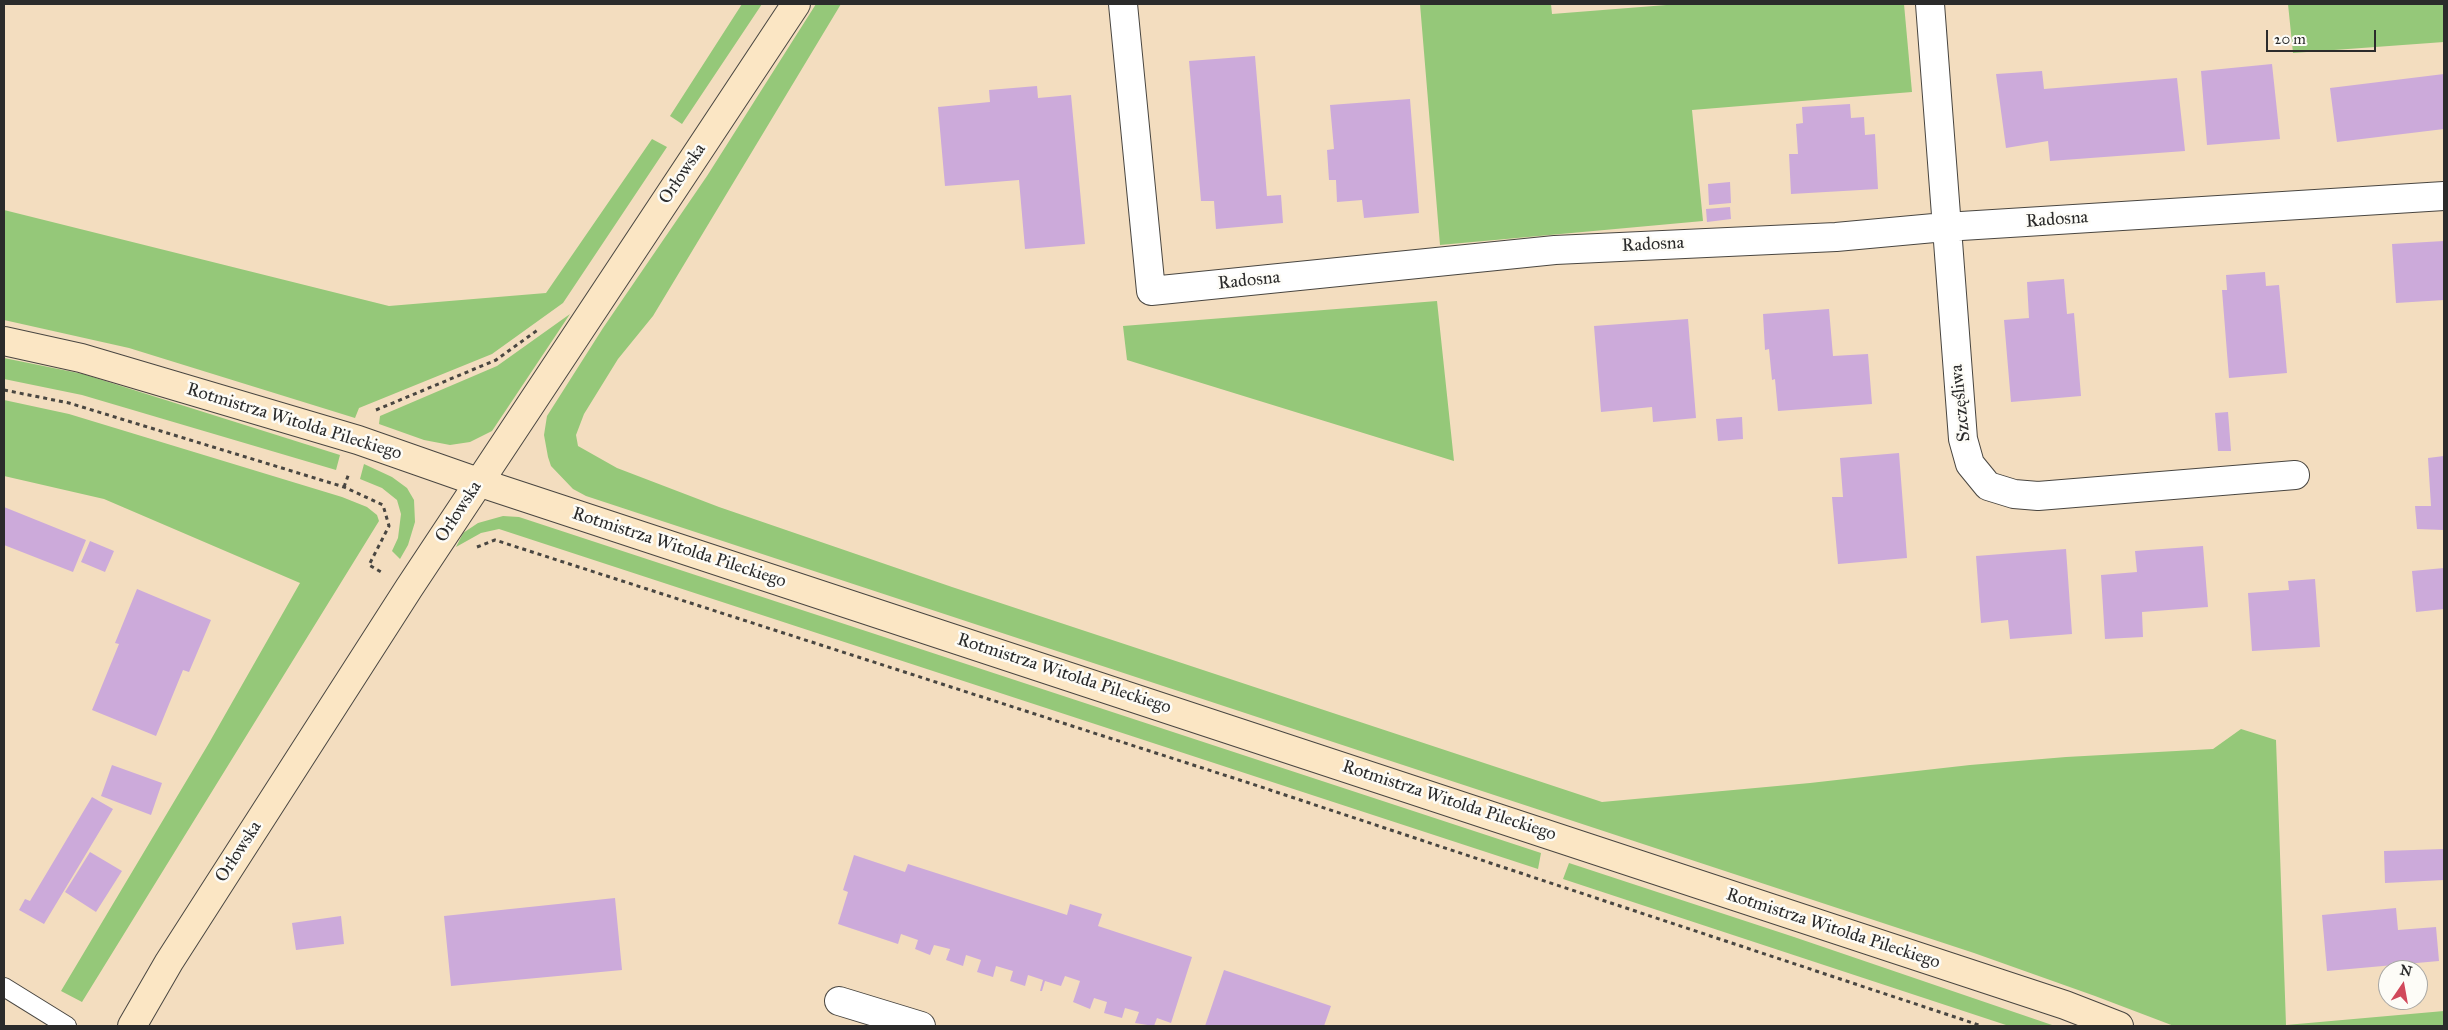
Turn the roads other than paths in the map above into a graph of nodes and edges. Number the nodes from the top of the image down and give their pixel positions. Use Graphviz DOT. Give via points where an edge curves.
graph roads {
  1 [pos="796,4"];
  2 [pos="1122,4"];
  3 [pos="1930,4"];
  4 [pos="2444,196"];
  5 [pos="1945,227"];
  6 [pos="4,341"];
  7 [pos="2295,475"];
  8 [pos="478,482"];
  9 [pos="4,988"];
  10 [pos="839,1002"];
  11 [pos="67,1026"];
  12 [pos="132,1026"];
  13 [pos="921,1026"];
  14 [pos="2119,1026"];
  1 -- 8 [label="street, Orłowska"];
  2 -- 5 [label="street, Radosna" via="1151,291 1555,250 1836,237"];
  3 -- 5 [label="street, Szczęśliwa"];
  4 -- 5 [label="street, Radosna"];
  5 -- 7 [label="street, Szczęśliwa" via="1963,438 1970,464 1988,486 2014,494 2038,496"];
  6 -- 8 [label="street, Rotmistrza Witolda Pileckiego" via="81,358 358,440"];
  8 -- 12 [label="street, Orłowska" via="169,962"];
  8 -- 14 [label="street, Rotmistrza Witolda Pileckiego" via="2065,1005"];
  9 -- 11 [label="lane"];
  10 -- 13 [label="street"];
}
